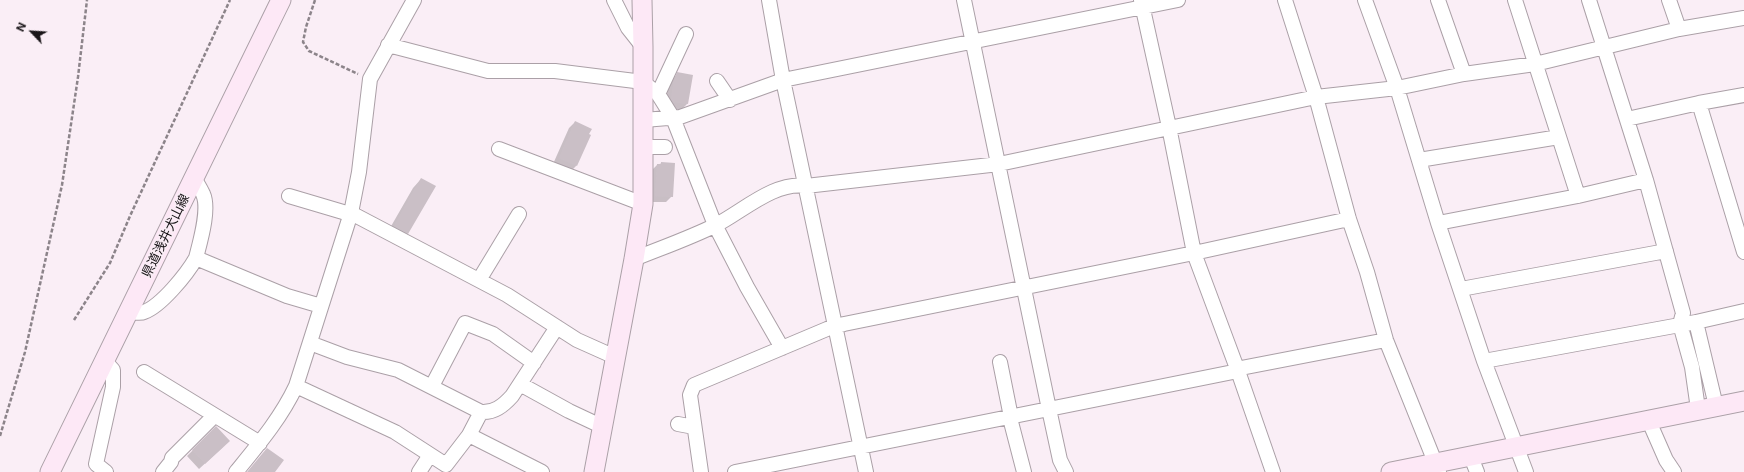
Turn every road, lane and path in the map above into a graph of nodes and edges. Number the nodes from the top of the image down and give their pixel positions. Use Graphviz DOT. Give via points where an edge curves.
graph roads {
  1 [pos="87,0"];
  2 [pos="230,0"];
  3 [pos="281,0"];
  4 [pos="315,0"];
  5 [pos="414,0"];
  6 [pos="614,0"];
  7 [pos="642,0"];
  8 [pos="769,0"];
  9 [pos="964,0"];
  10 [pos="1178,0"];
  11 [pos="1285,0"];
  12 [pos="1365,0"];
  13 [pos="1438,0"];
  14 [pos="1514,0"];
  15 [pos="1589,0"];
  16 [pos="1669,0"];
  17 [pos="1142,3"];
  18 [pos="1744,18"];
  19 [pos="1679,29"];
  20 [pos="686,34"];
  21 [pos="972,43"];
  22 [pos="388,45"];
  23 [pos="644,46"];
  24 [pos="1604,48"];
  25 [pos="1535,64"];
  26 [pos="1464,74"];
  27 [pos="370,79"];
  28 [pos="783,80"];
  29 [pos="717,81"];
  30 [pos="643,82"];
  31 [pos="1397,88"];
  32 [pos="658,94"];
  33 [pos="1744,95"];
  34 [pos="1316,97"];
  35 [pos="730,100"];
  36 [pos="1699,103"];
  37 [pos="673,118"];
  38 [pos="1627,119"];
  39 [pos="644,120"];
  40 [pos="1169,127"];
  41 [pos="1559,137"];
  42 [pos="643,147"];
  43 [pos="664,148"];
  44 [pos="499,149"];
  45 [pos="1420,160"];
  46 [pos="999,164"];
  47 [pos="194,178"];
  48 [pos="1646,180"];
  49 [pos="806,186"];
  50 [pos="289,196"];
  51 [pos="1578,196"];
  52 [pos="643,204"];
  53 [pos="351,213"];
  54 [pos="519,214"];
  55 [pos="1349,219"];
  56 [pos="1438,223"];
  57 [pos="715,225"];
  58 [pos="1666,251"];
  59 [pos="1744,252"];
  60 [pos="1194,253"];
  61 [pos="196,258"];
  62 [pos="634,259"];
  63 [pos="479,280"];
  64 [pos="1024,288"];
  65 [pos="1461,289"];
  66 [pos="321,306"];
  67 [pos="1744,311"];
  68 [pos="129,312"];
  69 [pos="74,320"];
  70 [pos="1696,322"];
  71 [pos="1680,324"];
  72 [pos="557,327"];
  73 [pos="836,327"];
  74 [pos="1386,340"];
  75 [pos="310,343"];
  76 [pos="782,348"];
  77 [pos="615,357"];
  78 [pos="105,361"];
  79 [pos="1484,361"];
  80 [pos="1000,362"];
  81 [pos="534,364"];
  82 [pos="1238,371"];
  83 [pos="144,372"];
  84 [pos="520,384"];
  85 [pos="296,386"];
  86 [pos="432,386"];
  87 [pos="1744,400"];
  88 [pos="1716,406"];
  89 [pos="1049,409"];
  90 [pos="1698,409"];
  91 [pos="481,412"];
  92 [pos="214,416"];
  93 [pos="1011,417"];
  94 [pos="1648,419"];
  95 [pos="678,424"];
  96 [pos="601,426"];
  97 [pos="694,426"];
  98 [pos="469,435"];
  99 [pos="0,436"];
  100 [pos="260,443"];
  101 [pos="1516,446"];
  102 [pos="860,447"];
  103 [pos="430,455"];
  104 [pos="1474,464"];
  105 [pos="1437,467"];
  106 [pos="97,469"];
  107 [pos="50,472"];
  108 [pos="163,472"];
  109 [pos="236,472"];
  110 [pos="419,472"];
  111 [pos="541,472"];
  112 [pos="594,472"];
  113 [pos="701,472"];
  114 [pos="735,472"];
  115 [pos="866,472"];
  116 [pos="1024,472"];
  117 [pos="1066,472"];
  118 [pos="1273,472"];
  119 [pos="1391,472"];
  120 [pos="1526,472"];
  121 [pos="1674,472"];
  1 -- 99 [label="path" via="62,185 25,352"];
  2 -- 69 [label="path" via="110,264"];
  3 -- 47 [label="street, 県道浅井犬山線"];
  4 -- 27 [label="path" via="303,42 309,51"];
  5 -- 22 [label="street"];
  6 -- 23 [label="street" via="628,28"];
  7 -- 23 [label="street"];
  8 -- 28 [label="street"];
  9 -- 21 [label="street"];
  10 -- 17 [label="street"];
  11 -- 34 [label="street"];
  12 -- 31 [label="street"];
  13 -- 26 [label="street"];
  14 -- 25 [label="street"];
  15 -- 24 [label="street"];
  16 -- 19 [label="street"];
  17 -- 21 [label="street"];
  17 -- 40 [label="street"];
  18 -- 19 [label="street"];
  19 -- 24 [label="street"];
  20 -- 32 [label="street"];
  21 -- 28 [label="street"];
  21 -- 46 [label="street"];
  22 -- 27 [label="street"];
  22 -- 30 [label="street" via="488,71 555,71"];
  23 -- 30 [label="street"];
  24 -- 25 [label="street"];
  24 -- 38 [label="street"];
  25 -- 26 [label="street"];
  25 -- 41 [label="street"];
  26 -- 31 [label="street"];
  27 -- 53 [label="street" via="359,172"];
  28 -- 35 [label="street"];
  28 -- 49 [label="street"];
  29 -- 35 [label="street"];
  30 -- 32 [label="street"];
  30 -- 39 [label="street"];
  31 -- 34 [label="street"];
  31 -- 45 [label="street"];
  32 -- 37 [label="street"];
  33 -- 36 [label="street"];
  34 -- 40 [label="street"];
  34 -- 55 [label="street"];
  35 -- 37 [label="street"];
  36 -- 38 [label="street"];
  36 -- 59 [label="street"];
  37 -- 39 [label="street"];
  37 -- 57 [label="street"];
  38 -- 48 [label="street"];
  39 -- 42 [label="street"];
  40 -- 46 [label="street"];
  40 -- 60 [label="street"];
  41 -- 45 [label="street"];
  41 -- 51 [label="street"];
  42 -- 43 [label="street"];
  42 -- 52 [label="street"];
  44 -- 52 [label="street"];
  45 -- 56 [label="street"];
  46 -- 49 [label="street"];
  46 -- 64 [label="street"];
  47 -- 61 [label="street" via="204,195 205,203"];
  47 -- 68 [label="street, 県道浅井犬山線"];
  48 -- 51 [label="street"];
  48 -- 58 [label="street"];
  49 -- 57 [label="street" via="796,184 781,187"];
  49 -- 73 [label="street"];
  50 -- 53 [label="street"];
  51 -- 56 [label="street"];
  52 -- 62 [label="street"];
  53 -- 63 [label="street"];
  53 -- 66 [label="street"];
  54 -- 63 [label="street"];
  55 -- 60 [label="street"];
  55 -- 74 [label="street"];
  56 -- 65 [label="street"];
  57 -- 62 [label="street"];
  57 -- 76 [label="street"];
  58 -- 65 [label="street"];
  58 -- 71 [label="street" via="1683,313"];
  60 -- 64 [label="street"];
  60 -- 82 [label="street"];
  61 -- 66 [label="street" via="287,296"];
  61 -- 68 [label="street" via="180,281 150,308 141,313"];
  62 -- 77 [label="street"];
  63 -- 72 [label="street"];
  64 -- 73 [label="street"];
  64 -- 89 [label="street"];
  65 -- 79 [label="street"];
  66 -- 75 [label="street"];
  67 -- 70 [label="street"];
  68 -- 78 [label="street, 県道浅井犬山線"];
  70 -- 71 [label="street"];
  70 -- 88 [label="street"];
  71 -- 79 [label="street"];
  71 -- 90 [label="street" via="1692,367"];
  72 -- 77 [label="street" via="577,340"];
  72 -- 81 [label="street"];
  73 -- 76 [label="street"];
  73 -- 102 [label="street"];
  74 -- 82 [label="street" via="1241,368"];
  74 -- 105 [label="street"];
  75 -- 85 [label="street"];
  75 -- 86 [label="street" via="347,357 398,370"];
  76 -- 97 [label="street" via="694,385 690,395"];
  77 -- 96 [label="street"];
  78 -- 106 [label="street" via="113,370 114,387"];
  78 -- 107 [label="street, 県道浅井犬山線"];
  79 -- 101 [label="street"];
  80 -- 93 [label="street"];
  81 -- 84 [label="street"];
  81 -- 86 [label="street" via="493,334 465,323"];
  82 -- 89 [label="street"];
  82 -- 118 [label="street"];
  83 -- 92 [label="street"];
  84 -- 91 [label="street" via="503,405"];
  84 -- 96 [label="street"];
  85 -- 100 [label="street" via="287,406"];
  85 -- 103 [label="street" via="396,432"];
  86 -- 91 [label="street"];
  87 -- 88 [label="street"];
  88 -- 90 [label="street"];
  89 -- 93 [label="street"];
  89 -- 117 [label="street" via="1060,460"];
  90 -- 94 [label="street"];
  91 -- 98 [label="street"];
  92 -- 100 [label="street"];
  92 -- 108 [label="street" via="172,458"];
  93 -- 102 [label="street"];
  93 -- 116 [label="street"];
  94 -- 101 [label="street"];
  94 -- 121 [label="street"];
  95 -- 97 [label="street"];
  96 -- 112 [label="street"];
  97 -- 113 [label="street"];
  98 -- 103 [label="street" via="446,465"];
  98 -- 111 [label="street"];
  100 -- 109 [label="street"];
  101 -- 104 [label="street"];
  101 -- 120 [label="street"];
  102 -- 114 [label="street"];
  102 -- 115 [label="street"];
  103 -- 110 [label="street"];
  104 -- 105 [label="street"];
  105 -- 119 [label="street"];
}
